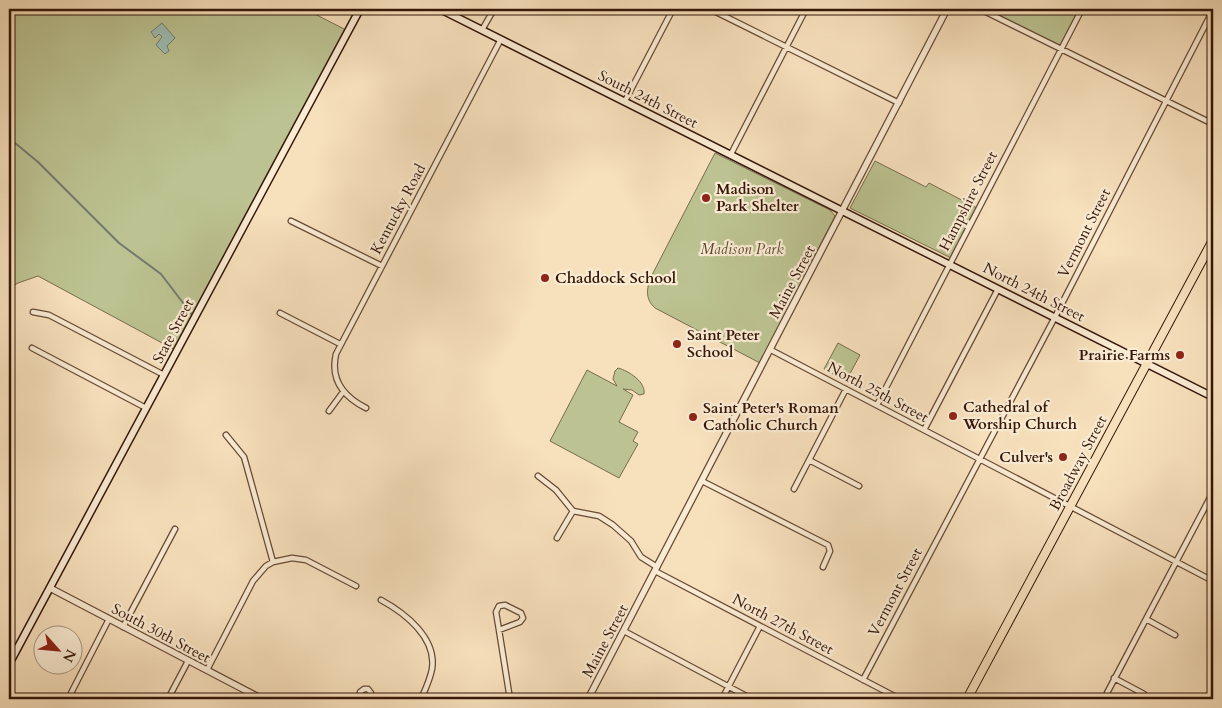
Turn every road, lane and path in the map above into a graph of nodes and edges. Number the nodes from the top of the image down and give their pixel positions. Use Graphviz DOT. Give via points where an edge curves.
graph roads {
  1 [pos="360,9"];
  2 [pos="440,9"];
  3 [pos="494,9"];
  4 [pos="673,9"];
  5 [pos="710,9"];
  6 [pos="806,9"];
  7 [pos="948,9"];
  8 [pos="980,9"];
  9 [pos="1082,9"];
  10 [pos="1213,10"];
  11 [pos="482,30"];
  12 [pos="501,40"];
  13 [pos="787,47"];
  14 [pos="1061,50"];
  15 [pos="625,101"];
  16 [pos="1166,102"];
  17 [pos="899,103"];
  18 [pos="1213,124"];
  19 [pos="731,154"];
  20 [pos="843,211"];
  21 [pos="292,220"];
  22 [pos="1213,240"];
  23 [pos="950,264"];
  24 [pos="382,266"];
  25 [pos="998,289"];
  26 [pos="33,312"];
  27 [pos="280,313"];
  28 [pos="1054,317"];
  29 [pos="340,344"];
  30 [pos="32,348"];
  31 [pos="771,350"];
  32 [pos="1147,363"];
  33 [pos="164,375"];
  34 [pos="846,388"];
  35 [pos="343,392"];
  36 [pos="1213,397"];
  37 [pos="877,405"];
  38 [pos="146,408"];
  39 [pos="366,408"];
  40 [pos="329,410"];
  41 [pos="924,430"];
  42 [pos="226,436"];
  43 [pos="979,458"];
  44 [pos="809,460"];
  45 [pos="538,476"];
  46 [pos="702,481"];
  47 [pos="858,486"];
  48 [pos="794,489"];
  49 [pos="1213,492"];
  50 [pos="1070,507"];
  51 [pos="573,511"];
  52 [pos="175,530"];
  53 [pos="557,538"];
  54 [pos="273,562"];
  55 [pos="1176,562"];
  56 [pos="823,567"];
  57 [pos="656,569"];
  58 [pos="1213,581"];
  59 [pos="356,586"];
  60 [pos="50,588"];
  61 [pos="381,600"];
  62 [pos="109,619"];
  63 [pos="1146,619"];
  64 [pos="760,626"];
  65 [pos="123,627"];
  66 [pos="499,630"];
  67 [pos="624,631"];
  68 [pos="1175,635"];
  69 [pos="9,644"];
  70 [pos="17,649"];
  71 [pos="188,661"];
  72 [pos="9,664"];
  73 [pos="206,670"];
  74 [pos="1114,678"];
  75 [pos="863,680"];
  76 [pos="729,687"];
  77 [pos="1107,692"];
  78 [pos="1144,694"];
  79 [pos="371,698"];
  80 [pos="68,699"];
  81 [pos="168,699"];
  82 [pos="260,699"];
  83 [pos="360,699"];
  84 [pos="381,699"];
  85 [pos="421,699"];
  86 [pos="510,699"];
  87 [pos="588,699"];
  88 [pos="722,699"];
  89 [pos="752,699"];
  90 [pos="900,699"];
  91 [pos="967,699"];
  1 -- 33 [label="main road, State Street"];
  2 -- 11 [label="main road, South 24th Street"];
  3 -- 11 [label="street"];
  4 -- 15 [label="street"];
  5 -- 13 [label="street"];
  6 -- 13 [label="street"];
  7 -- 17 [label="street, Maine Street"];
  8 -- 14 [label="street"];
  9 -- 14 [label="street, Hampshire Street"];
  10 -- 16 [label="street, Vermont Street"];
  11 -- 12 [label="main road, South 24th Street"];
  12 -- 15 [label="main road, South 24th Street"];
  12 -- 24 [label="street, Kentucky Road"];
  13 -- 17 [label="street"];
  13 -- 19 [label="street"];
  14 -- 16 [label="street"];
  14 -- 23 [label="street, Hampshire Street"];
  15 -- 19 [label="main road, South 24th Street"];
  16 -- 18 [label="street"];
  16 -- 28 [label="street, Vermont Street"];
  17 -- 20 [label="street, Maine Street"];
  19 -- 20 [label="main road, South 24th Street"];
  20 -- 23 [label="main road, North 24th Street"];
  20 -- 31 [label="street, Maine Street"];
  21 -- 24 [label="street"];
  22 -- 32 [label="main road, Broadway Street"];
  23 -- 25 [label="main road, North 24th Street"];
  23 -- 37 [label="street, Hampshire Street"];
  24 -- 29 [label="street, Kentucky Road"];
  25 -- 28 [label="main road, North 24th Street"];
  25 -- 41 [label="street"];
  26 -- 33 [label="street" via="49,315"];
  27 -- 29 [label="street"];
  28 -- 32 [label="main road, North 24th Street"];
  28 -- 43 [label="street, Vermont Street"];
  29 -- 35 [label="street, Kentucky Road" via="335,372"];
  30 -- 38 [label="street"];
  31 -- 34 [label="street, North 25th Street"];
  31 -- 46 [label="street, Maine Street"];
  32 -- 36 [label="main road, North 24th Street"];
  32 -- 50 [label="main road, Broadway Street"];
  33 -- 38 [label="main road, State Street"];
  34 -- 37 [label="street, North 25th Street"];
  34 -- 44 [label="street"];
  35 -- 39 [label="street"];
  35 -- 40 [label="street"];
  37 -- 41 [label="street, North 25th Street"];
  38 -- 60 [label="main road, State Street"];
  41 -- 43 [label="street, North 25th Street"];
  42 -- 54 [label="street" via="246,464"];
  43 -- 50 [label="street, North 25th Street"];
  43 -- 75 [label="street, Vermont Street"];
  44 -- 47 [label="street"];
  44 -- 48 [label="street"];
  45 -- 51 [label="street" via="556,490"];
  46 -- 56 [label="street" via="828,545 830,551"];
  46 -- 57 [label="street, Maine Street"];
  49 -- 55 [label="street"];
  50 -- 55 [label="street, North 25th Street"];
  50 -- 91 [label="main road, Broadway Street"];
  51 -- 53 [label="street"];
  51 -- 57 [label="street, North 27th Street" via="605,519"];
  52 -- 65 [label="street"];
  54 -- 59 [label="street" via="292,558 306,560"];
  54 -- 73 [label="street" via="253,581"];
  55 -- 58 [label="street, North 25th Street"];
  55 -- 63 [label="street"];
  57 -- 64 [label="street, North 27th Street"];
  57 -- 67 [label="street, Maine Street"];
  60 -- 62 [label="street, South 30th Street"];
  60 -- 70 [label="main road, State Street"];
  61 -- 85 [label="street" via="412,621 431,653 432,669"];
  62 -- 65 [label="street, South 30th Street"];
  62 -- 80 [label="street"];
  63 -- 68 [label="street"];
  63 -- 74 [label="street"];
  64 -- 75 [label="street, North 27th Street"];
  64 -- 76 [label="street"];
  65 -- 71 [label="street, South 30th Street"];
  66 -- 66 [label="street" via="520,622 522,615 499,606 496,612"];
  66 -- 86 [label="street"];
  67 -- 76 [label="street"];
  67 -- 87 [label="street, Maine Street"];
  69 -- 70 [label="street"];
  70 -- 72 [label="main road, State Street"];
  71 -- 73 [label="street, South 30th Street"];
  71 -- 81 [label="street"];
  73 -- 82 [label="street, South 30th Street"];
  74 -- 77 [label="street"];
  74 -- 78 [label="street"];
  75 -- 90 [label="street, North 27th Street"];
  76 -- 88 [label="street"];
  76 -- 89 [label="street"];
  79 -- 83 [label="street" via="370,691 364,689 360,692"];
  79 -- 84 [label="street"];
}
